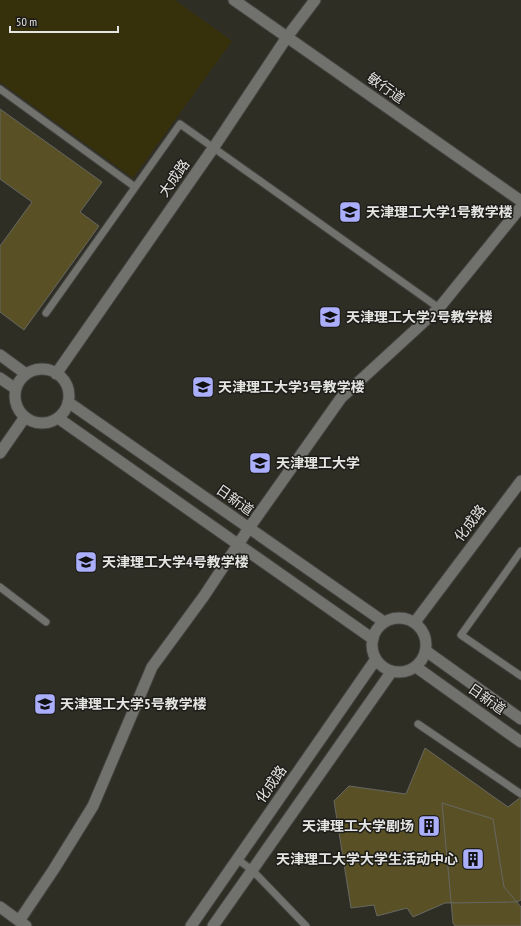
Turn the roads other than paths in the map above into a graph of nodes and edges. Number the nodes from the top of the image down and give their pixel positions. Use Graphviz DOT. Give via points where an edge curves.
graph roads {
  1 [pos="234,0"];
  2 [pos="315,0"];
  3 [pos="287,37"];
  4 [pos="0,89"];
  5 [pos="214,147"];
  6 [pos="135,187"];
  7 [pos="521,201"];
  8 [pos="521,207"];
  9 [pos="439,308"];
  10 [pos="46,313"];
  11 [pos="0,355"];
  12 [pos="26,374"];
  13 [pos="56,374"];
  14 [pos="2,382"];
  15 [pos="16,389"];
  16 [pos="68,402"];
  17 [pos="25,417"];
  18 [pos="58,418"];
  19 [pos="0,452"];
  20 [pos="521,481"];
  21 [pos="249,528"];
  22 [pos="238,544"];
  23 [pos="521,551"];
  24 [pos="0,587"];
  25 [pos="46,622"];
  26 [pos="384,622"];
  27 [pos="415,622"];
  28 [pos="373,639"];
  29 [pos="426,651"];
  30 [pos="376,660"];
  31 [pos="416,667"];
  32 [pos="392,671"];
  33 [pos="521,676"];
  34 [pos="521,719"];
  35 [pos="418,724"];
  36 [pos="521,742"];
  37 [pos="521,794"];
  38 [pos="237,859"];
  39 [pos="252,870"];
  40 [pos="0,907"];
  41 [pos="24,925"];
  42 [pos="190,926"];
  43 [pos="213,926"];
  44 [pos="306,926"];
  1 -- 3 [label="street, 敏行道"];
  2 -- 3 [label="street, 大成路"];
  3 -- 5 [label="street, 大成路"];
  3 -- 7 [label="street, 敏行道"];
  4 -- 6 [label="lane"];
  5 -- 6 [label="lane" via="180,124"];
  5 -- 9 [label="lane"];
  5 -- 13 [label="street, 大成路"];
  6 -- 10 [label="lane"];
  8 -- 9 [label="street"];
  9 -- 21 [label="street" via="341,398"];
  11 -- 12 [label="street"];
  12 -- 13 [label="street" via="43,369"];
  12 -- 15 [label="street" via="20,379"];
  13 -- 16 [label="street" via="66,384"];
  14 -- 15 [label="street"];
  15 -- 17 [label="street" via="16,403"];
  16 -- 18 [label="street"];
  16 -- 21 [label="street, 日新道"];
  17 -- 18 [label="street" via="40,423"];
  17 -- 19 [label="street"];
  18 -- 22 [label="street"];
  20 -- 27 [label="street, 化成路"];
  21 -- 22 [label="street"];
  21 -- 26 [label="street, 日新道"];
  22 -- 28 [label="street"];
  22 -- 41 [label="street" via="152,667 93,806"];
  23 -- 33 [label="lane" via="462,635"];
  24 -- 25 [label="lane"];
  26 -- 27 [label="street" via="401,618"];
  26 -- 28 [label="street"];
  27 -- 29 [label="street" via="423,632"];
  28 -- 30 [label="street"];
  29 -- 31 [label="street"];
  29 -- 34 [label="street, 日新道"];
  30 -- 32 [label="street"];
  30 -- 38 [label="street, 化成路"];
  31 -- 32 [label="street" via="407,671"];
  31 -- 36 [label="street, 日新道"];
  32 -- 39 [label="street"];
  35 -- 37 [label="lane"];
  38 -- 39 [label="lane"];
  38 -- 42 [label="street, 化成路"];
  39 -- 43 [label="street"];
  39 -- 44 [label="lane"];
  40 -- 41 [label="street"];
}
